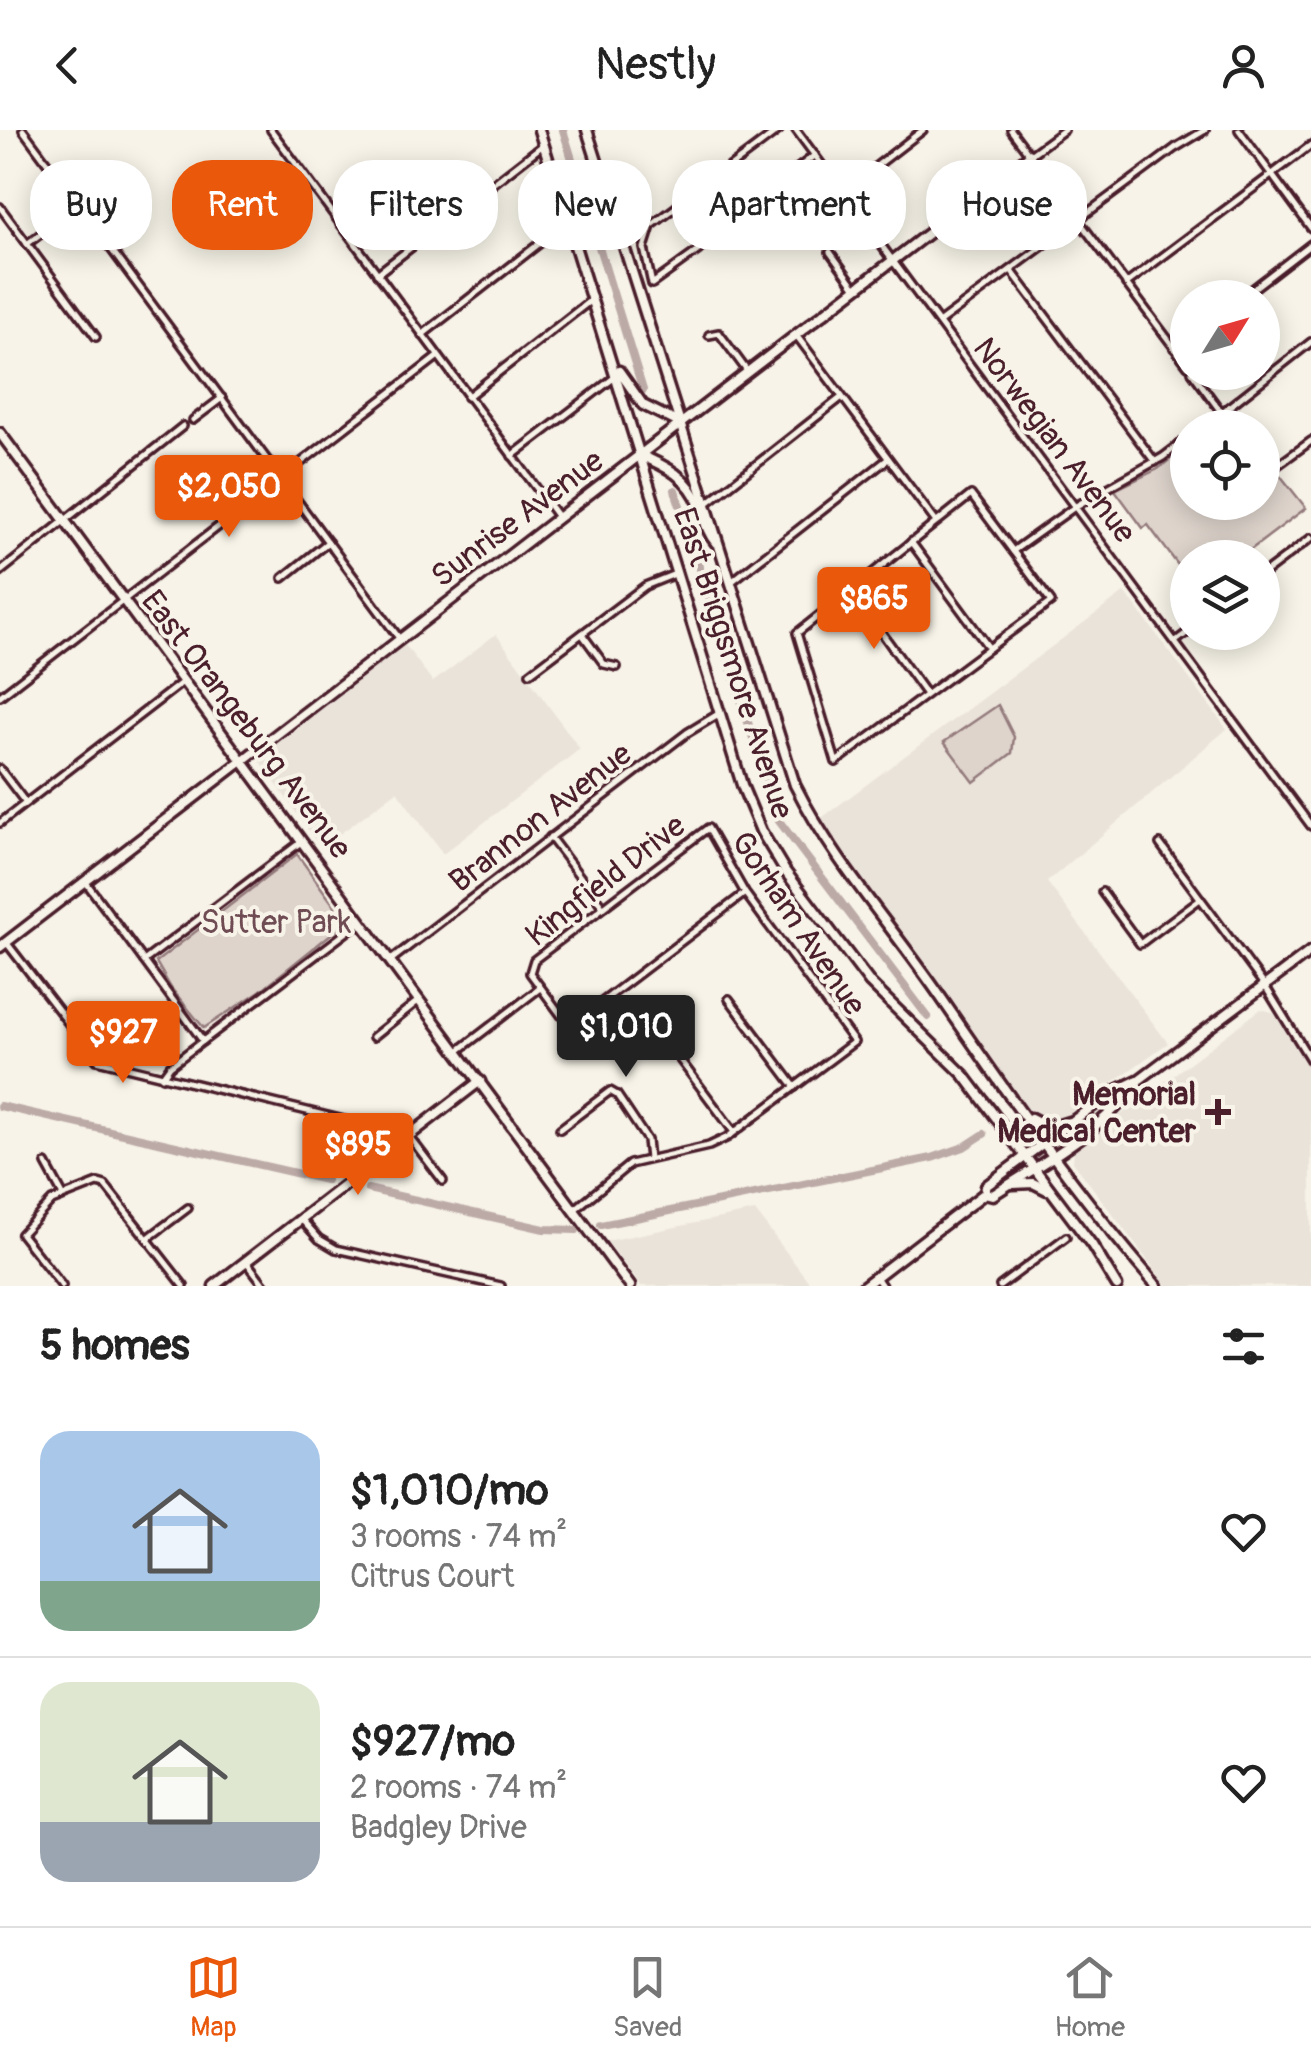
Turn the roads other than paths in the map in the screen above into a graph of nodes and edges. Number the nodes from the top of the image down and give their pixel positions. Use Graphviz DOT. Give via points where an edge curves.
graph roads {
  1 [pos="23,130"];
  2 [pos="271,130"];
  3 [pos="539,130"];
  4 [pos="587,130"];
  5 [pos="779,130"];
  6 [pos="796,130"];
  7 [pos="902,130"];
  8 [pos="923,130"];
  9 [pos="1011,130"];
  10 [pos="1064,130"];
  11 [pos="1205,130"];
  12 [pos="1239,130"];
  13 [pos="910,140"];
  14 [pos="543,144"];
  15 [pos="1311,145"];
  16 [pos="815,155"];
  17 [pos="1030,155"];
  18 [pos="45,160"];
  19 [pos="548,160"];
  20 [pos="739,160"];
  21 [pos="808,160"];
  22 [pos="819,160"];
  23 [pos="884,160"];
  24 [pos="1034,160"];
  25 [pos="1272,175"];
  26 [pos="0,207"];
  27 [pos="672,210"];
  28 [pos="1087,214"];
  29 [pos="1311,228"];
  30 [pos="1087,233"];
  31 [pos="30,242"];
  32 [pos="27,244"];
  33 [pos="1311,244"];
  34 [pos="112,250"];
  35 [pos="531,250"];
  36 [pos="576,250"];
  37 [pos="699,250"];
  38 [pos="886,250"];
  39 [pos="1038,250"];
  40 [pos="830,252"];
  41 [pos="893,260"];
  42 [pos="1011,270"];
  43 [pos="377,274"];
  44 [pos="1264,280"];
  45 [pos="1126,284"];
  46 [pos="856,288"];
  47 [pos="592,300"];
  48 [pos="940,322"];
  49 [pos="422,335"];
  50 [pos="796,335"];
  51 [pos="96,336"];
  52 [pos="710,336"];
  53 [pos="604,340"];
  54 [pos="1311,342"];
  55 [pos="1170,343"];
  56 [pos="437,356"];
  57 [pos="748,372"];
  58 [pos="615,377"];
  59 [pos="467,397"];
  60 [pos="842,397"];
  61 [pos="222,398"];
  62 [pos="1225,410"];
  63 [pos="192,420"];
  64 [pos="680,424"];
  65 [pos="183,426"];
  66 [pos="0,433"];
  67 [pos="1311,441"];
  68 [pos="1170,451"];
  69 [pos="640,455"];
  70 [pos="512,456"];
  71 [pos="888,458"];
  72 [pos="1280,461"];
  73 [pos="1155,462"];
  74 [pos="281,478"];
  75 [pos="706,504"];
  76 [pos="1076,506"];
  77 [pos="559,518"];
  78 [pos="65,520"];
  79 [pos="936,522"];
  80 [pos="1311,538"];
  81 [pos="328,542"];
  82 [pos="911,542"];
  83 [pos="719,546"];
  84 [pos="1013,551"];
  85 [pos="1280,561"];
  86 [pos="0,572"];
  87 [pos="676,574"];
  88 [pos="283,578"];
  89 [pos="730,583"];
  90 [pos="851,590"];
  91 [pos="124,600"];
  92 [pos="1170,633"];
  93 [pos="582,634"];
  94 [pos="400,639"];
  95 [pos="989,648"];
  96 [pos="1183,650"];
  97 [pos="617,667"];
  98 [pos="530,673"];
  99 [pos="184,682"];
  100 [pos="926,694"];
  101 [pos="0,696"];
  102 [pos="720,713"];
  103 [pos="243,760"];
  104 [pos="0,768"];
  105 [pos="25,803"];
  106 [pos="0,822"];
  107 [pos="1311,826"];
  108 [pos="708,828"];
  109 [pos="550,838"];
  110 [pos="302,840"];
  111 [pos="1160,844"];
  112 [pos="85,881"];
  113 [pos="1102,892"];
  114 [pos="745,893"];
  115 [pos="1200,899"];
  116 [pos="603,908"];
  117 [pos="362,920"];
  118 [pos="3,944"];
  119 [pos="1311,951"];
  120 [pos="391,960"];
  121 [pos="144,961"];
  122 [pos="1265,986"];
  123 [pos="540,988"];
  124 [pos="729,999"];
  125 [pos="420,1000"];
  126 [pos="373,1037"];
  127 [pos="203,1041"];
  128 [pos="669,1045"];
  129 [pos="458,1051"];
  130 [pos="1311,1061"];
  131 [pos="162,1077"];
  132 [pos="1140,1079"];
  133 [pos="480,1081"];
  134 [pos="794,1087"];
  135 [pos="1022,1110"];
  136 [pos="1078,1119"];
  137 [pos="560,1129"];
  138 [pos="734,1132"];
  139 [pos="408,1135"];
  140 [pos="1046,1143"];
  141 [pos="394,1146"];
  142 [pos="1027,1156"];
  143 [pos="1055,1156"];
  144 [pos="649,1159"];
  145 [pos="46,1164"];
  146 [pos="1036,1168"];
  147 [pos="443,1181"];
  148 [pos="1009,1184"];
  149 [pos="986,1192"];
  150 [pos="63,1194"];
  151 [pos="1054,1194"];
  152 [pos="188,1208"];
  153 [pos="574,1210"];
  154 [pos="300,1218"];
  155 [pos="1066,1236"];
  156 [pos="148,1239"];
  157 [pos="246,1261"];
  158 [pos="876,1277"];
  159 [pos="476,1280"];
  160 [pos="62,1286"];
  161 [pos="184,1286"];
  162 [pos="214,1286"];
  163 [pos="264,1286"];
  164 [pos="468,1286"];
  165 [pos="501,1286"];
  166 [pos="630,1286"];
  167 [pos="864,1286"];
  168 [pos="882,1286"];
  169 [pos="1000,1286"];
  170 [pos="1116,1286"];
  171 [pos="1157,1286"];
  1 -- 18 [label="street"];
  2 -- 43 [label="street"];
  3 -- 14 [label="main road, East Briggsmore Avenue"];
  4 -- 64 [label="main road, East Briggsmore Avenue"];
  5 -- 20 [label="street"];
  6 -- 16 [label="street, Norwegian Avenue"];
  7 -- 13 [label="street"];
  8 -- 13 [label="street"];
  9 -- 17 [label="street"];
  10 -- 17 [label="street, Sunrise Avenue"];
  11 -- 28 [label="street"];
  12 -- 25 [label="street"];
  13 -- 23 [label="street"];
  14 -- 19 [label="main road, East Briggsmore Avenue"];
  14 -- 43 [label="street"];
  15 -- 25 [label="street"];
  16 -- 21 [label="street"];
  16 -- 22 [label="street, Norwegian Avenue"];
  17 -- 24 [label="street"];
  17 -- 41 [label="main road, Sunrise Avenue"];
  25 -- 29 [label="street"];
  25 -- 45 [label="street"];
  26 -- 32 [label="street"];
  27 -- 37 [label="street" via="651,226 644,248 652,284"];
  30 -- 45 [label="street"];
  31 -- 32 [label="street"];
  32 -- 51 [label="street"];
  33 -- 44 [label="street"];
  34 -- 61 [label="street"];
  35 -- 49 [label="street"];
  36 -- 47 [label="main road, East Briggsmore Avenue"];
  38 -- 41 [label="street, Norwegian Avenue"];
  39 -- 42 [label="street"];
  40 -- 46 [label="street"];
  41 -- 46 [label="main road, Sunrise Avenue"];
  41 -- 48 [label="street, Norwegian Avenue"];
  42 -- 48 [label="street"];
  42 -- 73 [label="street"];
  43 -- 49 [label="street"];
  45 -- 55 [label="street"];
  46 -- 50 [label="main road, Sunrise Avenue"];
  47 -- 53 [label="main road, East Briggsmore Avenue"];
  47 -- 59 [label="street"];
  48 -- 76 [label="street, Norwegian Avenue"];
  49 -- 56 [label="street"];
  50 -- 57 [label="main road, Sunrise Avenue"];
  50 -- 60 [label="street"];
  52 -- 57 [label="street" via="719,333"];
  53 -- 58 [label="main road, East Briggsmore Avenue"];
  53 -- 64 [label="main road" via="620,377 642,404"];
  54 -- 62 [label="street"];
  56 -- 59 [label="street"];
  56 -- 74 [label="street"];
  57 -- 64 [label="main road, Sunrise Avenue"];
  58 -- 69 [label="main road, East Briggsmore Avenue"];
  58 -- 70 [label="street"];
  59 -- 70 [label="street"];
  60 -- 71 [label="street"];
  60 -- 75 [label="street"];
  61 -- 63 [label="street"];
  61 -- 74 [label="street"];
  64 -- 69 [label="main road, Sunrise Avenue"];
  64 -- 75 [label="main road, East Briggsmore Avenue"];
  65 -- 78 [label="street"];
  66 -- 78 [label="main road, East Orangeburg Avenue"];
  67 -- 72 [label="street"];
  68 -- 73 [label="street"];
  69 -- 77 [label="main road, Sunrise Avenue"];
  69 -- 83 [label="main road" via="668,466 690,488"];
  69 -- 87 [label="main road, East Briggsmore Avenue"];
  70 -- 77 [label="street"];
  71 -- 79 [label="street"];
  71 -- 89 [label="street"];
  73 -- 76 [label="street"];
  74 -- 81 [label="street"];
  74 -- 91 [label="street"];
  75 -- 83 [label="main road, East Briggsmore Avenue"];
  76 -- 84 [label="street"];
  76 -- 92 [label="street, Norwegian Avenue"];
  77 -- 94 [label="main road, Sunrise Avenue"];
  78 -- 86 [label="street"];
  78 -- 91 [label="main road, East Orangeburg Avenue"];
  79 -- 82 [label="street"];
  79 -- 84 [label="street" via="971,495"];
  80 -- 85 [label="street"];
  81 -- 88 [label="street"];
  81 -- 94 [label="street"];
  82 -- 90 [label="street"];
  82 -- 95 [label="street"];
  83 -- 89 [label="main road, East Briggsmore Avenue"];
  84 -- 95 [label="street" via="1052,602"];
  87 -- 93 [label="street" via="650,583"];
  87 -- 102 [label="main road, East Briggsmore Avenue"];
  89 -- 135 [label="main road, East Briggsmore Avenue" via="787,766 810,816"];
  90 -- 100 [label="street"];
  90 -- 100 [label="street" via="797,633 836,762"];
  91 -- 99 [label="main road, East Orangeburg Avenue"];
  91 -- 101 [label="street"];
  93 -- 97 [label="street" via="604,664"];
  93 -- 98 [label="street"];
  94 -- 103 [label="main road, Sunrise Avenue"];
  95 -- 100 [label="street"];
  96 -- 107 [label="street, Norwegian Avenue"];
  99 -- 103 [label="main road, East Orangeburg Avenue"];
  99 -- 105 [label="street"];
  102 -- 109 [label="street, Brannon Avenue"];
  102 -- 142 [label="main road, East Briggsmore Avenue" via="751,810 786,871 870,983 964,1075"];
  103 -- 110 [label="main road, East Orangeburg Avenue"];
  103 -- 112 [label="main road, Sunrise Avenue"];
  104 -- 105 [label="street"];
  105 -- 106 [label="street"];
  108 -- 114 [label="street, Gorham Avenue"];
  108 -- 116 [label="street, Kingfield Drive"];
  109 -- 116 [label="street"];
  109 -- 120 [label="street, Brannon Avenue"];
  110 -- 117 [label="main road, East Orangeburg Avenue"];
  110 -- 121 [label="street"];
  111 -- 115 [label="street"];
  112 -- 118 [label="main road, Sunrise Avenue"];
  112 -- 121 [label="street"];
  113 -- 115 [label="street" via="1140,944"];
  114 -- 123 [label="street" via="578,1021 564,1019"];
  114 -- 134 [label="street, Gorham Avenue" via="854,1042"];
  115 -- 122 [label="street"];
  116 -- 123 [label="street, Kingfield Drive" via="534,960 530,968"];
  117 -- 120 [label="main road, East Orangeburg Avenue"];
  117 -- 127 [label="street"];
  118 -- 131 [label="street" via="91,1056"];
  119 -- 122 [label="main road"];
  120 -- 125 [label="main road, East Orangeburg Avenue"];
  121 -- 127 [label="street"];
  122 -- 130 [label="street"];
  122 -- 132 [label="main road"];
  123 -- 129 [label="street"];
  124 -- 134 [label="street"];
  125 -- 126 [label="street"];
  125 -- 129 [label="main road, East Orangeburg Avenue"];
  127 -- 131 [label="street"];
  128 -- 138 [label="street"];
  129 -- 133 [label="main road, East Orangeburg Avenue"];
  131 -- 141 [label="street" via="372,1127"];
  132 -- 136 [label="main road"];
  132 -- 143 [label="main road" via="1119,1108"];
  133 -- 139 [label="main road"];
  133 -- 153 [label="main road, East Orangeburg Avenue"];
  134 -- 138 [label="street"];
  135 -- 136 [label="main road" via="1050,1128"];
  135 -- 140 [label="main road, East Briggsmore Avenue"];
  136 -- 140 [label="main road"];
  137 -- 144 [label="street" via="610,1091 647,1140"];
  138 -- 144 [label="street" via="709,1146"];
  139 -- 141 [label="main road"];
  139 -- 147 [label="street"];
  140 -- 142 [label="main road"];
  140 -- 143 [label="main road, East Briggsmore Avenue"];
  141 -- 154 [label="main road"];
  142 -- 146 [label="main road, East Briggsmore Avenue"];
  142 -- 149 [label="main road"];
  143 -- 146 [label="main road"];
  143 -- 171 [label="main road, East Briggsmore Avenue"];
  144 -- 153 [label="street" via="621,1169"];
  145 -- 150 [label="street"];
  146 -- 148 [label="main road"];
  146 -- 151 [label="main road, East Briggsmore Avenue"];
  148 -- 149 [label="main road" via="993,1195"];
  148 -- 151 [label="main road" via="1033,1183"];
  149 -- 158 [label="main road"];
  150 -- 156 [label="street" via="102,1183"];
  150 -- 160 [label="street" via="21,1234"];
  151 -- 170 [label="main road, East Briggsmore Avenue"];
  152 -- 156 [label="street"];
  153 -- 166 [label="main road, East Orangeburg Avenue"];
  154 -- 157 [label="main road"];
  154 -- 159 [label="street" via="336,1249"];
  155 -- 169 [label="street"];
  156 -- 161 [label="street"];
  157 -- 162 [label="main road"];
  157 -- 163 [label="street"];
  158 -- 167 [label="main road"];
  158 -- 168 [label="street"];
  159 -- 164 [label="street"];
  159 -- 165 [label="street"];
}
